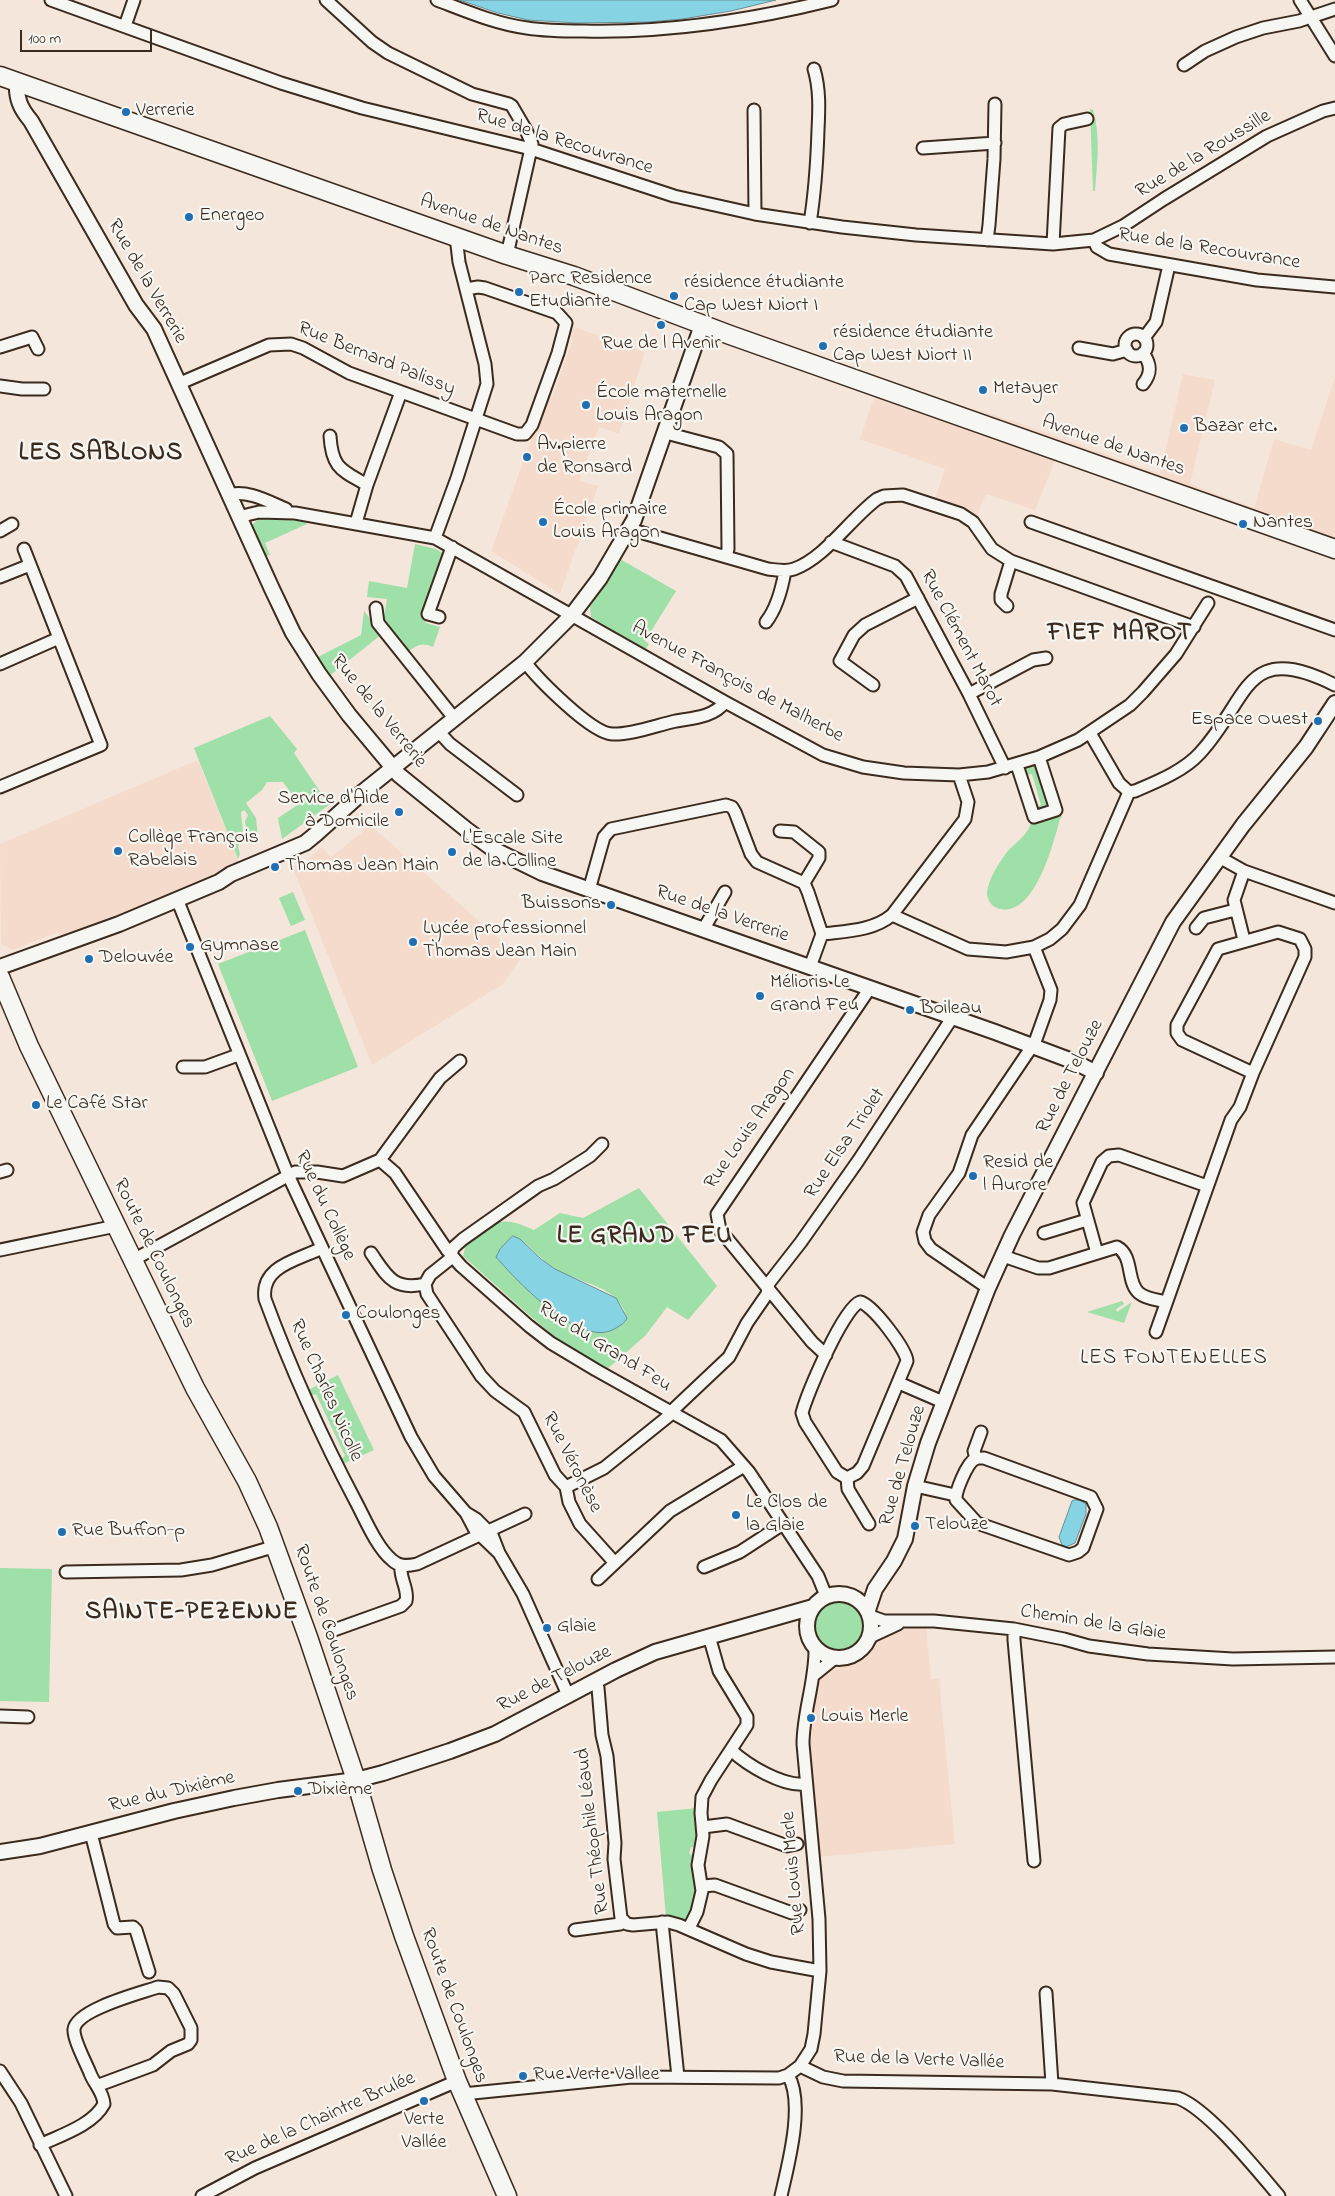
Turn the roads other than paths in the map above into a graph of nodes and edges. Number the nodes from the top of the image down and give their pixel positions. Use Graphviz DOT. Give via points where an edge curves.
graph roads {
  1 [pos="51,0"];
  2 [pos="134,0"];
  3 [pos="326,0"];
  4 [pos="437,0"];
  5 [pos="832,0"];
  6 [pos="1300,0"];
  7 [pos="1335,9"];
  8 [pos="1310,17"];
  9 [pos="124,26"];
  10 [pos="1335,56"];
  11 [pos="1184,65"];
  12 [pos="814,69"];
  13 [pos="0,76"];
  14 [pos="17,82"];
  15 [pos="996,104"];
  16 [pos="1335,108"];
  17 [pos="754,110"];
  18 [pos="1087,119"];
  19 [pos="995,143"];
  20 [pos="923,148"];
  21 [pos="531,149"];
  22 [pos="755,214"];
  23 [pos="810,223"];
  24 [pos="459,238"];
  25 [pos="986,240"];
  26 [pos="1094,240"];
  27 [pos="1053,244"];
  28 [pos="507,255"];
  29 [pos="1169,265"];
  30 [pos="1335,287"];
  31 [pos="466,289"];
  32 [pos="702,325"];
  33 [pos="1144,338"];
  34 [pos="0,347"];
  35 [pos="1079,348"];
  36 [pos="38,349"];
  37 [pos="1127,350"];
  38 [pos="1143,354"];
  39 [pos="178,384"];
  40 [pos="1143,384"];
  41 [pos="0,386"];
  42 [pos="44,389"];
  43 [pos="401,392"];
  44 [pos="477,419"];
  45 [pos="666,433"];
  46 [pos="330,436"];
  47 [pos="368,485"];
  48 [pos="228,495"];
  49 [pos="295,513"];
  50 [pos="238,517"];
  51 [pos="1031,522"];
  52 [pos="356,523"];
  53 [pos="12,524"];
  54 [pos="629,529"];
  55 [pos="0,531"];
  56 [pos="434,538"];
  57 [pos="831,542"];
  58 [pos="452,547"];
  59 [pos="24,549"];
  60 [pos="1335,549"];
  61 [pos="726,557"];
  62 [pos="1010,561"];
  63 [pos="30,565"];
  64 [pos="785,571"];
  65 [pos="0,577"];
  66 [pos="918,598"];
  67 [pos="1208,603"];
  68 [pos="1007,606"];
  69 [pos="376,608"];
  70 [pos="572,615"];
  71 [pos="439,617"];
  72 [pos="766,622"];
  73 [pos="1194,627"];
  74 [pos="1335,630"];
  75 [pos="59,638"];
  76 [pos="1046,658"];
  77 [pos="525,662"];
  78 [pos="0,664"];
  79 [pos="873,685"];
  80 [pos="1335,686"];
  81 [pos="969,694"];
  82 [pos="725,702"];
  83 [pos="1335,703"];
  84 [pos="1335,712"];
  85 [pos="454,718"];
  86 [pos="438,731"];
  87 [pos="1090,733"];
  88 [pos="1311,740"];
  89 [pos="1038,757"];
  90 [pos="1017,765"];
  91 [pos="393,768"];
  92 [pos="1005,768"];
  93 [pos="959,775"];
  94 [pos="0,787"];
  95 [pos="1129,792"];
  96 [pos="517,795"];
  97 [pos="780,830"];
  98 [pos="1219,857"];
  99 [pos="1244,871"];
  100 [pos="804,883"];
  101 [pos="589,890"];
  102 [pos="725,892"];
  103 [pos="177,899"];
  104 [pos="1335,903"];
  105 [pos="1235,910"];
  106 [pos="892,915"];
  107 [pos="1196,928"];
  108 [pos="703,930"];
  109 [pos="822,934"];
  110 [pos="1244,940"];
  111 [pos="1034,947"];
  112 [pos="0,967"];
  113 [pos="810,967"];
  114 [pos="0,977"];
  115 [pos="870,988"];
  116 [pos="952,1018"];
  117 [pos="1032,1047"];
  118 [pos="238,1055"];
  119 [pos="460,1061"];
  120 [pos="183,1067"];
  121 [pos="1096,1073"];
  122 [pos="1253,1073"];
  123 [pos="602,1144"];
  124 [pos="380,1160"];
  125 [pos="288,1175"];
  126 [pos="1207,1186"];
  127 [pos="1087,1220"];
  128 [pos="116,1226"];
  129 [pos="1044,1233"];
  130 [pos="322,1248"];
  131 [pos="0,1250"];
  132 [pos="371,1253"];
  133 [pos="1097,1253"];
  134 [pos="451,1255"];
  135 [pos="1003,1256"];
  136 [pos="133,1260"];
  137 [pos="425,1284"];
  138 [pos="988,1288"];
  139 [pos="769,1289"];
  140 [pos="1166,1302"];
  141 [pos="1156,1332"];
  142 [pos="826,1355"];
  143 [pos="899,1383"];
  144 [pos="943,1402"];
  145 [pos="672,1412"];
  146 [pos="981,1432"];
  147 [pos="980,1458"];
  148 [pos="744,1466"];
  149 [pos="847,1478"];
  150 [pos="915,1486"];
  151 [pos="566,1487"];
  152 [pos="955,1495"];
  153 [pos="526,1514"];
  154 [pos="783,1524"];
  155 [pos="869,1524"];
  156 [pos="485,1533"];
  157 [pos="276,1546"];
  158 [pos="615,1563"];
  159 [pos="401,1565"];
  160 [pos="704,1568"];
  161 [pos="66,1572"];
  162 [pos="882,1575"];
  163 [pos="598,1579"];
  164 [pos="847,1594"];
  165 [pos="826,1596"];
  166 [pos="813,1607"];
  167 [pos="869,1613"];
  168 [pos="775,1618"];
  169 [pos="905,1621"];
  170 [pos="1014,1629"];
  171 [pos="334,1630"];
  172 [pos="807,1632"];
  173 [pos="709,1636"];
  174 [pos="870,1637"];
  175 [pos="815,1648"];
  176 [pos="1335,1657"];
  177 [pos="835,1658"];
  178 [pos="814,1675"];
  179 [pos="595,1681"];
  180 [pos="568,1695"];
  181 [pos="0,1716"];
  182 [pos="28,1717"];
  183 [pos="731,1750"];
  184 [pos="356,1780"];
  185 [pos="806,1784"];
  186 [pos="703,1827"];
  187 [pos="91,1833"];
  188 [pos="797,1844"];
  189 [pos="0,1852"];
  190 [pos="1034,1861"];
  191 [pos="702,1886"];
  192 [pos="800,1910"];
  193 [pos="624,1921"];
  194 [pos="662,1922"];
  195 [pos="689,1928"];
  196 [pos="575,1930"];
  197 [pos="149,1972"];
  198 [pos="820,1972"];
  199 [pos="1046,1993"];
  200 [pos="800,2066"];
  201 [pos="0,2071"];
  202 [pos="788,2075"];
  203 [pos="678,2077"];
  204 [pos="1052,2084"];
  205 [pos="99,2086"];
  206 [pos="460,2088"];
  207 [pos="40,2144"];
  208 [pos="66,2196"];
  209 [pos="202,2196"];
  210 [pos="507,2196"];
  211 [pos="781,2196"];
  212 [pos="1279,2196"];
  1 -- 9 [label="street, Rue de la Recouvrance"];
  2 -- 9 [label="street"];
  3 -- 21 [label="street" via="388,53 472,94 509,104 531,140"];
  4 -- 5 [label="street" via="516,26 598,32 700,25"];
  6 -- 8 [label="street"];
  7 -- 8 [label="street"];
  8 -- 10 [label="street"];
  8 -- 11 [label="street" via="1236,37"];
  9 -- 21 [label="street, Rue de la Recouvrance" via="281,83 362,108"];
  12 -- 23 [label="street" via="819,104"];
  13 -- 14 [label="main road, Avenue de Nantes"];
  14 -- 24 [label="main road, Avenue de Nantes"];
  14 -- 39 [label="street, Rue de la Verrerie" via="16,98 136,305 154,329"];
  15 -- 19 [label="street"];
  16 -- 26 [label="street, Rue de la Roussille" via="1267,136 1123,226"];
  17 -- 22 [label="street"];
  18 -- 27 [label="street" via="1064,124 1060,128"];
  19 -- 20 [label="street"];
  19 -- 25 [label="street" via="990,225"];
  21 -- 22 [label="street, Rue de la Recouvrance" via="651,189"];
  21 -- 28 [label="street"];
  22 -- 23 [label="street, Rue de la Recouvrance"];
  23 -- 25 [label="street, Rue de la Recouvrance"];
  24 -- 28 [label="main road, Avenue de Nantes"];
  24 -- 31 [label="street" via="457,252"];
  25 -- 27 [label="street, Rue de la Recouvrance"];
  26 -- 27 [label="street, Rue de la Recouvrance"];
  26 -- 29 [label="street, Rue de la Recouvrance" via="1104,252"];
  28 -- 32 [label="main road, Avenue de Nantes" via="574,276"];
  29 -- 30 [label="street, Rue de la Recouvrance" via="1258,280"];
  29 -- 33 [label="street" via="1156,322"];
  31 -- 44 [label="street" via="487,373 485,394"];
  31 -- 44 [label="street, Rue Bernard Palissy" via="485,288 557,313 566,323 528,432 517,434"];
  32 -- 45 [label="street"];
  32 -- 60 [label="main road, Avenue de Nantes"];
  33 -- 37 [label="street" via="1135,334 1129,337"];
  33 -- 38 [label="street" via="1147,344"];
  34 -- 36 [label="street" via="32,337"];
  35 -- 37 [label="street" via="1113,354"];
  37 -- 38 [label="street" via="1134,356"];
  38 -- 40 [label="street" via="1150,368"];
  39 -- 43 [label="street, Rue Bernard Palissy" via="269,345 282,343 297,345 342,370"];
  39 -- 48 [label="street, Rue de la Verrerie"];
  41 -- 42 [label="street"];
  43 -- 44 [label="street, Rue Bernard Palissy"];
  43 -- 47 [label="street"];
  44 -- 56 [label="street"];
  45 -- 54 [label="street"];
  45 -- 61 [label="street" via="718,447 727,454"];
  46 -- 47 [label="street" via="331,451 338,467"];
  47 -- 52 [label="street"];
  48 -- 49 [label="street" via="251,495"];
  48 -- 50 [label="street, Rue de la Verrerie"];
  49 -- 50 [label="street" via="259,512"];
  49 -- 52 [label="street, Avenue François de Malherbe"];
  50 -- 91 [label="street, Rue de la Verrerie" via="294,633 319,674"];
  51 -- 74 [label="street"];
  52 -- 56 [label="street, Avenue François de Malherbe"];
  53 -- 55 [label="street"];
  54 -- 61 [label="street"];
  54 -- 70 [label="street" via="600,578"];
  56 -- 58 [label="street, Avenue François de Malherbe"];
  57 -- 62 [label="street" via="877,500 884,496 903,495 968,517 992,549"];
  57 -- 64 [label="street" via="809,562"];
  57 -- 66 [label="street, Rue Clément Marot" via="901,570"];
  58 -- 70 [label="street, Avenue François de Malherbe"];
  58 -- 71 [label="street" via="428,614"];
  59 -- 63 [label="street"];
  61 -- 64 [label="street"];
  62 -- 68 [label="street" via="1001,594 1001,600"];
  62 -- 73 [label="street"];
  63 -- 65 [label="street"];
  63 -- 75 [label="street"];
  64 -- 72 [label="street" via="772,614"];
  66 -- 79 [label="street" via="865,625 854,635 840,661"];
  66 -- 81 [label="street, Rue Clément Marot"];
  67 -- 73 [label="street, Avenue François de Malherbe"];
  69 -- 85 [label="street" via="378,623"];
  70 -- 77 [label="street"];
  70 -- 82 [label="street, Avenue François de Malherbe"];
  73 -- 87 [label="street, Avenue François de Malherbe" via="1176,654 1143,692"];
  75 -- 78 [label="street"];
  75 -- 94 [label="street" via="101,744"];
  76 -- 81 [label="street" via="1033,660"];
  77 -- 82 [label="street" via="592,727 605,733 620,734 703,716"];
  77 -- 85 [label="street"];
  80 -- 95 [label="street" via="1290,668 1273,668 1262,673 1251,682 1192,760 1149,785"];
  81 -- 92 [label="street, Rue Clément Marot"];
  82 -- 93 [label="street, Avenue François de Malherbe" via="822,755 904,774"];
  83 -- 88 [label="street, Rue de Telouze"];
  84 -- 88 [label="street, Rue de Telouze"];
  85 -- 86 [label="street"];
  86 -- 91 [label="street"];
  86 -- 96 [label="street" via="450,744"];
  87 -- 89 [label="street, Avenue François de Malherbe"];
  87 -- 95 [label="street" via="1119,783"];
  88 -- 98 [label="street, Rue de Telouze"];
  89 -- 90 [label="street, Avenue François de Malherbe"];
  89 -- 90 [label="street" via="1056,810 1034,817"];
  90 -- 92 [label="street, Avenue François de Malherbe"];
  91 -- 101 [label="street, Rue de la Verrerie" via="493,849 542,873"];
  91 -- 103 [label="street" via="305,842"];
  92 -- 93 [label="street, Avenue François de Malherbe"];
  93 -- 106 [label="street" via="968,802 964,819"];
  95 -- 111 [label="street" via="1080,905 1062,929"];
  97 -- 100 [label="street" via="794,832 819,852 819,858"];
  98 -- 99 [label="street"];
  98 -- 121 [label="street, Rue de Telouze" via="1173,922"];
  99 -- 104 [label="street"];
  99 -- 105 [label="street" via="1234,897"];
  100 -- 101 [label="street" via="757,862 732,807 718,805 611,829 604,838"];
  100 -- 109 [label="street"];
  101 -- 108 [label="street, Rue de la Verrerie"];
  102 -- 108 [label="street"];
  103 -- 112 [label="street"];
  103 -- 118 [label="street, Rue du Collège"];
  105 -- 107 [label="street" via="1204,918"];
  105 -- 110 [label="street"];
  106 -- 109 [label="street" via="867,928"];
  106 -- 111 [label="street" via="968,949 1006,952"];
  108 -- 113 [label="street, Rue de la Verrerie"];
  109 -- 113 [label="street"];
  110 -- 122 [label="street" via="1278,932 1300,939 1306,953"];
  110 -- 122 [label="street" via="1215,952 1176,1028 1182,1040"];
  111 -- 117 [label="street" via="1051,995"];
  113 -- 115 [label="street, Rue de la Verrerie"];
  114 -- 128 [label="main road, Route de Coulonges" via="18,1024"];
  115 -- 116 [label="street, Rue de la Verrerie"];
  115 -- 139 [label="street, Rue Louis Aragon" via="718,1208 716,1219 720,1230"];
  116 -- 117 [label="street, Rue de la Verrerie"];
  116 -- 139 [label="street, Rue Elsa Triolet" via="858,1161 769,1283"];
  117 -- 121 [label="street, Rue de la Verrerie"];
  117 -- 138 [label="street" via="972,1135 959,1173 925,1223 925,1241 931,1249"];
  118 -- 120 [label="street" via="205,1067"];
  118 -- 125 [label="street, Rue du Collège"];
  119 -- 124 [label="street" via="440,1078"];
  121 -- 135 [label="street, Rue de Telouze"];
  122 -- 126 [label="street" via="1240,1107 1231,1120"];
  123 -- 134 [label="street" via="590,1156 493,1216 453,1248"];
  124 -- 125 [label="street" via="343,1176 305,1172"];
  124 -- 134 [label="street, Rue du Grand Feu" via="395,1173"];
  125 -- 130 [label="street, Rue du Collège"];
  125 -- 136 [label="street"];
  126 -- 127 [label="street" via="1119,1155 1108,1156 1085,1196 1083,1203"];
  126 -- 140 [label="street"];
  127 -- 129 [label="street"];
  127 -- 133 [label="street"];
  128 -- 131 [label="street"];
  128 -- 136 [label="main road, Route de Coulonges"];
  130 -- 156 [label="street, Rue du Collège" via="411,1437 434,1476 466,1513 470,1523"];
  130 -- 159 [label="street, Rue Charles Nicolle" via="276,1269 266,1282 265,1299 287,1359 334,1462 387,1556"];
  132 -- 137 [label="street" via="396,1284 410,1287"];
  133 -- 135 [label="street" via="1043,1268"];
  133 -- 140 [label="street" via="1121,1249 1126,1255 1134,1288"];
  134 -- 137 [label="street"];
  134 -- 145 [label="street, Rue du Grand Feu" via="551,1343"];
  135 -- 138 [label="street, Rue de Telouze"];
  136 -- 157 [label="main road, Route de Coulonges" via="194,1388 247,1481"];
  137 -- 151 [label="street, Rue Véronèse" via="427,1294 481,1376 524,1412 555,1475"];
  138 -- 144 [label="street, Rue de Telouze"];
  139 -- 142 [label="street, Rue Louis Aragon"];
  139 -- 145 [label="street, Rue Elsa Triolet" via="724,1364"];
  140 -- 141 [label="street"];
  142 -- 143 [label="street" via="845,1318 855,1305 864,1303 906,1353 907,1361"];
  142 -- 149 [label="street" via="803,1409 803,1418 837,1472"];
  143 -- 144 [label="street"];
  143 -- 149 [label="street" via="863,1466"];
  144 -- 150 [label="street, Rue de Telouze"];
  145 -- 148 [label="street, Rue du Grand Feu" via="714,1436"];
  145 -- 151 [label="street, Rue Elsa Triolet" via="604,1468"];
  146 -- 147 [label="street" via="974,1451"];
  147 -- 152 [label="street" via="969,1465"];
  147 -- 152 [label="street" via="1091,1497 1097,1510 1083,1548 1069,1555 977,1523"];
  148 -- 154 [label="street, Rue du Grand Feu"];
  148 -- 158 [label="street" via="670,1511"];
  149 -- 155 [label="street" via="848,1489"];
  150 -- 152 [label="street"];
  150 -- 162 [label="street, Rue de Telouze" via="905,1539 894,1561"];
  151 -- 158 [label="street, Rue Véronèse" via="569,1502 580,1524"];
  153 -- 156 [label="street"];
  154 -- 160 [label="street" via="740,1552"];
  154 -- 165 [label="street, Rue du Grand Feu" via="818,1576"];
  156 -- 159 [label="street" via="417,1564"];
  156 -- 180 [label="street, Rue du Collège" via="523,1594"];
  157 -- 161 [label="street" via="212,1565 181,1570"];
  157 -- 184 [label="main road, Route de Coulonges"];
  158 -- 163 [label="street"];
  159 -- 171 [label="street" via="401,1578 408,1596 401,1606"];
  162 -- 164 [label="street, Rue de Telouze" via="863,1589"];
  162 -- 167 [label="street, Rue de Telouze"];
  164 -- 165 [label="street"];
  164 -- 167 [label="street" via="857,1599"];
  165 -- 166 [label="street"];
  166 -- 168 [label="street, Rue de Telouze"];
  166 -- 172 [label="street"];
  167 -- 169 [label="street, Chemin de la Glaie" via="884,1621"];
  167 -- 174 [label="street"];
  168 -- 172 [label="street" via="791,1622"];
  168 -- 173 [label="street, Rue de Telouze"];
  169 -- 170 [label="street, Chemin de la Glaie"];
  169 -- 174 [label="street, Chemin de la Glaie"];
  170 -- 176 [label="street, Chemin de la Glaie" via="1089,1646 1148,1654 1233,1659"];
  170 -- 190 [label="street"];
  172 -- 175 [label="street"];
  173 -- 179 [label="street, Rue de Telouze" via="655,1652"];
  173 -- 183 [label="street" via="719,1671 748,1721"];
  174 -- 177 [label="street" via="859,1652"];
  175 -- 177 [label="street"];
  175 -- 178 [label="street, Rue Louis Merle"];
  177 -- 178 [label="street"];
  178 -- 185 [label="street, Rue Louis Merle" via="803,1730"];
  179 -- 180 [label="street, Rue de Telouze"];
  179 -- 193 [label="street, Rue Théophile Léaud" via="607,1756 619,1912"];
  180 -- 184 [label="street, Rue de Telouze" via="475,1742"];
  181 -- 182 [label="street"];
  183 -- 185 [label="street" via="760,1771 794,1784"];
  183 -- 186 [label="street" via="706,1789 701,1806"];
  184 -- 187 [label="street, Rue du Dixième" via="234,1798"];
  184 -- 206 [label="main road, Route de Coulonges" via="404,1936"];
  185 -- 198 [label="street, Rue Louis Merle" via="819,1919"];
  186 -- 188 [label="street" via="727,1824 787,1846"];
  186 -- 191 [label="street" via="698,1865"];
  187 -- 189 [label="street, Rue du Dixième" via="32,1848"];
  187 -- 197 [label="street" via="114,1924 117,1928 129,1926 136,1930"];
  191 -- 192 [label="street" via="715,1885 792,1913"];
  191 -- 195 [label="street"];
  193 -- 194 [label="street, Rue Théophile Léaud" via="633,1925"];
  193 -- 196 [label="street"];
  194 -- 195 [label="street, Rue Théophile Léaud"];
  194 -- 203 [label="street"];
  195 -- 198 [label="street, Rue Théophile Léaud" via="746,1954"];
  198 -- 200 [label="street, Rue Louis Merle" via="811,2050"];
  199 -- 204 [label="street"];
  200 -- 202 [label="street"];
  200 -- 204 [label="street, Rue de la Verte Vallée" via="823,2077 843,2081"];
  201 -- 207 [label="street" via="21,2103"];
  202 -- 203 [label="street" via="767,2079"];
  202 -- 211 [label="street" via="793,2084 794,2135"];
  203 -- 206 [label="street"];
  204 -- 212 [label="street, Rue de la Verte Vallée" via="1184,2100 1205,2116"];
  205 -- 205 [label="street" via="91,2076 76,2038 74,2030 78,2023 93,2010 158,1987 168,1988 191,2028 192,2037 188,2044 171,2051 153,2065"];
  205 -- 207 [label="street" via="104,2099 101,2109 78,2127"];
  206 -- 209 [label="street, Rue de la Chaintre Brulée" via="255,2168"];
  206 -- 210 [label="main road, Route de Coulonges"];
  207 -- 208 [label="street"];
}
